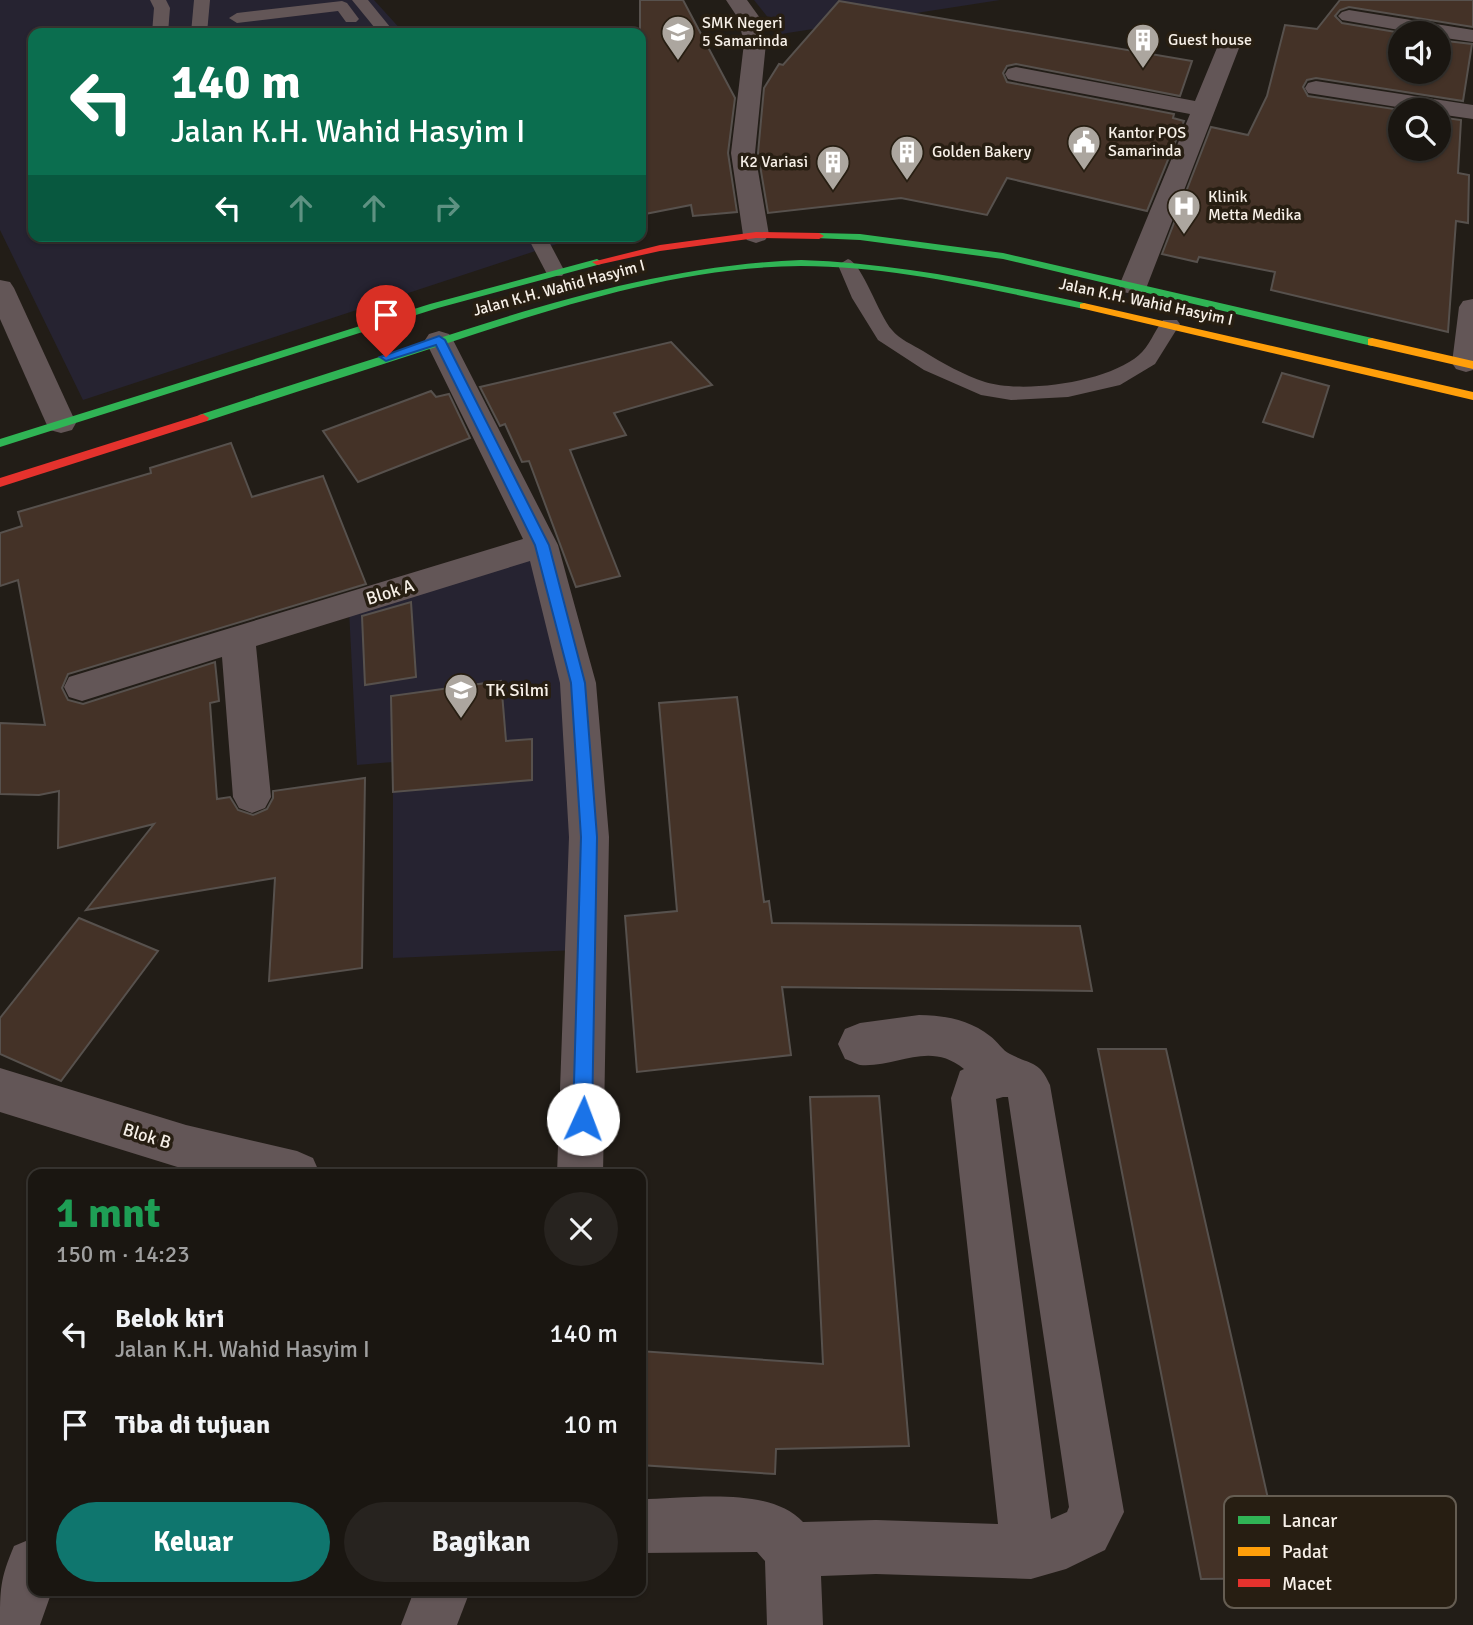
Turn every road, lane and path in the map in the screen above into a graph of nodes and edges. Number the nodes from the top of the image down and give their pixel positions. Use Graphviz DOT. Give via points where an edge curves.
graph roads {
  1 [pos="159,0"];
  2 [pos="202,0"];
  3 [pos="360,0"];
  4 [pos="736,0"];
  5 [pos="374,15"];
  6 [pos="1349,16"];
  7 [pos="237,18"];
  8 [pos="351,19"];
  9 [pos="311,26"];
  10 [pos="160,28"];
  11 [pos="199,28"];
  12 [pos="383,28"];
  13 [pos="1473,36"];
  14 [pos="1230,43"];
  15 [pos="1016,74"];
  16 [pos="1316,88"];
  17 [pos="1202,109"];
  18 [pos="1473,112"];
  19 [pos="756,235"];
  20 [pos="539,242"];
  21 [pos="848,265"];
  22 [pos="555,272"];
  23 [pos="1133,286"];
  24 [pos="0,288"];
  25 [pos="566,301"];
  26 [pos="1473,307"];
  27 [pos="1170,324"];
  28 [pos="439,340"];
  29 [pos="1469,364"];
  30 [pos="1473,396"];
  31 [pos="61,423"];
  32 [pos="0,443"];
  33 [pos="0,483"];
  34 [pos="542,545"];
  35 [pos="238,639"];
  36 [pos="82,687"];
  37 [pos="252,796"];
  38 [pos="860,1044"];
  39 [pos="997,1075"];
  40 [pos="0,1090"];
  41 [pos="181,1161"];
  42 [pos="252,1169"];
  43 [pos="580,1169"];
  44 [pos="646,1526"];
  45 [pos="792,1550"];
  46 [pos="1031,1552"];
  47 [pos="28,1579"];
  48 [pos="440,1596"];
  49 [pos="12,1625"];
  50 [pos="429,1625"];
  51 [pos="795,1625"];
  1 -- 10 [label="lane"];
  2 -- 11 [label="lane"];
  3 -- 5 [label="lane"];
  4 -- 19 [label="street" via="749,19 755,43 743,153"];
  5 -- 8 [label="lane"];
  5 -- 12 [label="lane"];
  6 -- 13 [label="street"];
  7 -- 8 [label="lane" via="342,6"];
  8 -- 9 [label="lane"];
  14 -- 17 [label="street"];
  15 -- 17 [label="street"];
  16 -- 18 [label="street"];
  17 -- 23 [label="street"];
  19 -- 22 [label="main road, Jalan K.H. Wahid Hasyim I" via="660,248"];
  19 -- 23 [label="main road, Jalan K.H. Wahid Hasyim I" via="860,237 1003,256"];
  20 -- 22 [label="lane"];
  21 -- 25 [label="main road, Jalan K.H. Wahid Hasyim I" via="770,264 705,271"];
  21 -- 27 [label="main road, Jalan K.H. Wahid Hasyim I" via="897,269"];
  21 -- 27 [label="lane" via="885,336 981,388 1011,393 1113,380 1147,359"];
  22 -- 25 [label="main road"];
  22 -- 31 [label="main road, Jalan K.H. Wahid Hasyim I"];
  23 -- 29 [label="main road, Jalan K.H. Wahid Hasyim I"];
  24 -- 31 [label="street"];
  25 -- 28 [label="main road, Jalan K.H. Wahid Hasyim I"];
  26 -- 29 [label="street"];
  27 -- 30 [label="main road, Jalan K.H. Wahid Hasyim I"];
  28 -- 33 [label="main road, Jalan K.H. Wahid Hasyim I"];
  28 -- 34 [label="street"];
  31 -- 32 [label="main road, Jalan K.H. Wahid Hasyim I"];
  34 -- 35 [label="street, Blok A"];
  34 -- 43 [label="street" via="578,683 589,837"];
  35 -- 36 [label="street, Blok A"];
  35 -- 37 [label="street"];
  38 -- 39 [label="street" via="941,1035 968,1042 984,1054"];
  39 -- 46 [label="street" via="976,1086 973,1098"];
  39 -- 46 [label="street" via="1021,1078 1028,1085 1097,1512 1086,1531"];
  40 -- 41 [label="street, Blok B"];
  41 -- 42 [label="street, Blok B"];
  44 -- 45 [label="street" via="756,1525 775,1532"];
  45 -- 46 [label="street" via="876,1547"];
  45 -- 51 [label="street"];
  47 -- 49 [label="street"];
  48 -- 50 [label="street"];
}
